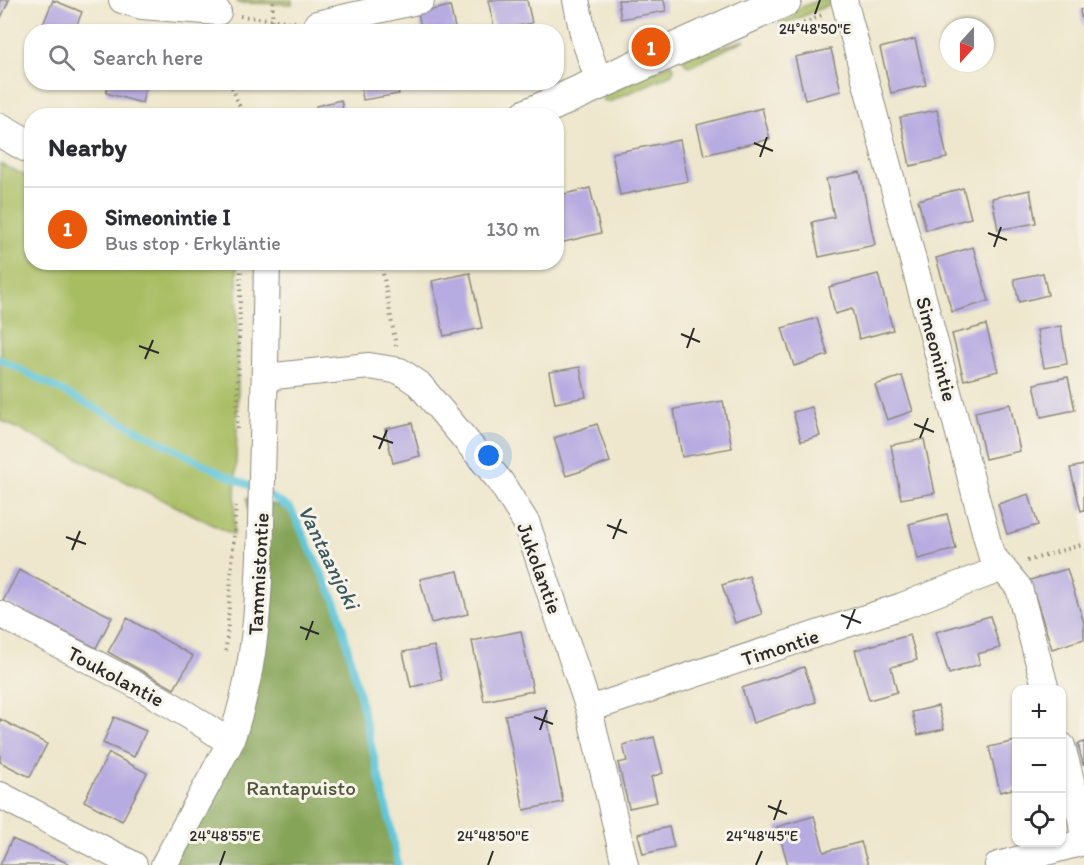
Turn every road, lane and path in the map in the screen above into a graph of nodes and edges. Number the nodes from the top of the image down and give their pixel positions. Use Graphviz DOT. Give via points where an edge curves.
graph roads {
  1 [pos="122,0"];
  2 [pos="273,0"];
  3 [pos="576,0"];
  4 [pos="785,0"];
  5 [pos="844,0"];
  6 [pos="408,1"];
  7 [pos="218,12"];
  8 [pos="272,21"];
  9 [pos="317,24"];
  10 [pos="599,82"];
  11 [pos="233,90"];
  12 [pos="238,108"];
  13 [pos="543,108"];
  14 [pos="0,129"];
  15 [pos="24,143"];
  16 [pos="241,270"];
  17 [pos="267,270"];
  18 [pos="382,270"];
  19 [pos="400,371"];
  20 [pos="265,377"];
  21 [pos="237,432"];
  22 [pos="236,495"];
  23 [pos="1084,544"];
  24 [pos="1003,568"];
  25 [pos="0,614"];
  26 [pos="225,661"];
  27 [pos="1045,685"];
  28 [pos="589,709"];
  29 [pos="230,742"];
  30 [pos="1066,761"];
  31 [pos="0,795"];
  32 [pos="1084,841"];
  33 [pos="134,865"];
  34 [pos="164,865"];
  35 [pos="625,865"];
  36 [pos="998,865"];
  1 -- 7 [label="street" via="142,6"];
  2 -- 8 [label="path"];
  3 -- 10 [label="street"];
  4 -- 10 [label="street"];
  5 -- 24 [label="street, Simeonintie" via="991,554"];
  6 -- 9 [label="street"];
  7 -- 8 [label="path"];
  8 -- 9 [label="path"];
  10 -- 13 [label="street"];
  11 -- 12 [label="path"];
  14 -- 15 [label="street"];
  16 -- 21 [label="path"];
  17 -- 20 [label="street, Tammistontie"];
  18 -- 19 [label="path"];
  19 -- 20 [label="street, Jukolantie" via="369,366"];
  19 -- 28 [label="street, Jukolantie" via="419,384 500,481 527,524"];
  20 -- 29 [label="street, Tammistontie" via="254,649"];
  22 -- 26 [label="path"];
  23 -- 24 [label="path"];
  24 -- 27 [label="street, Simeonintie" via="1019,588"];
  24 -- 28 [label="street, Timontie" via="903,606"];
  25 -- 29 [label="street, Toukolantie" via="146,691"];
  28 -- 35 [label="street, Jukolantie"];
  29 -- 34 [label="street, Tammistontie"];
  30 -- 32 [label="street"];
  31 -- 33 [label="street"];
  32 -- 36 [label="street"];
}
